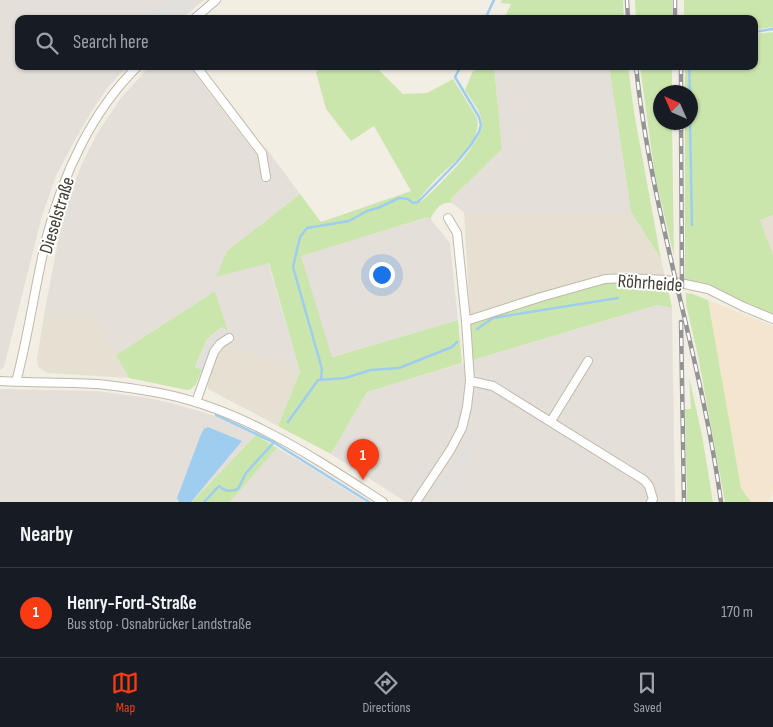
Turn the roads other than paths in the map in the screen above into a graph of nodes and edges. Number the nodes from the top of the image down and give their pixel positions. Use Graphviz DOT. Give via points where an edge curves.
graph roads {
  1 [pos="216,0"];
  2 [pos="199,15"];
  3 [pos="134,70"];
  4 [pos="199,70"];
  5 [pos="266,177"];
  6 [pos="448,218"];
  7 [pos="773,319"];
  8 [pos="466,321"];
  9 [pos="229,338"];
  10 [pos="588,361"];
  11 [pos="0,381"];
  12 [pos="470,381"];
  13 [pos="16,382"];
  14 [pos="196,402"];
  15 [pos="550,421"];
  16 [pos="382,502"];
  17 [pos="416,502"];
  18 [pos="651,502"];
  1 -- 2 [label="street"];
  3 -- 13 [label="street, Dieselstraße" via="114,93 82,144 55,207"];
  4 -- 5 [label="street" via="262,153"];
  6 -- 8 [label="street" via="457,233"];
  7 -- 8 [label="street, Röhrheide" via="708,289 666,280 628,278 605,279"];
  8 -- 12 [label="street"];
  9 -- 14 [label="street" via="214,352"];
  10 -- 15 [label="street"];
  11 -- 13 [label="street"];
  12 -- 15 [label="street" via="493,386"];
  12 -- 17 [label="street" via="462,428"];
  13 -- 14 [label="street" via="96,384 150,391"];
  14 -- 16 [label="street" via="254,424"];
  15 -- 18 [label="street" via="644,480 649,486"];
}
